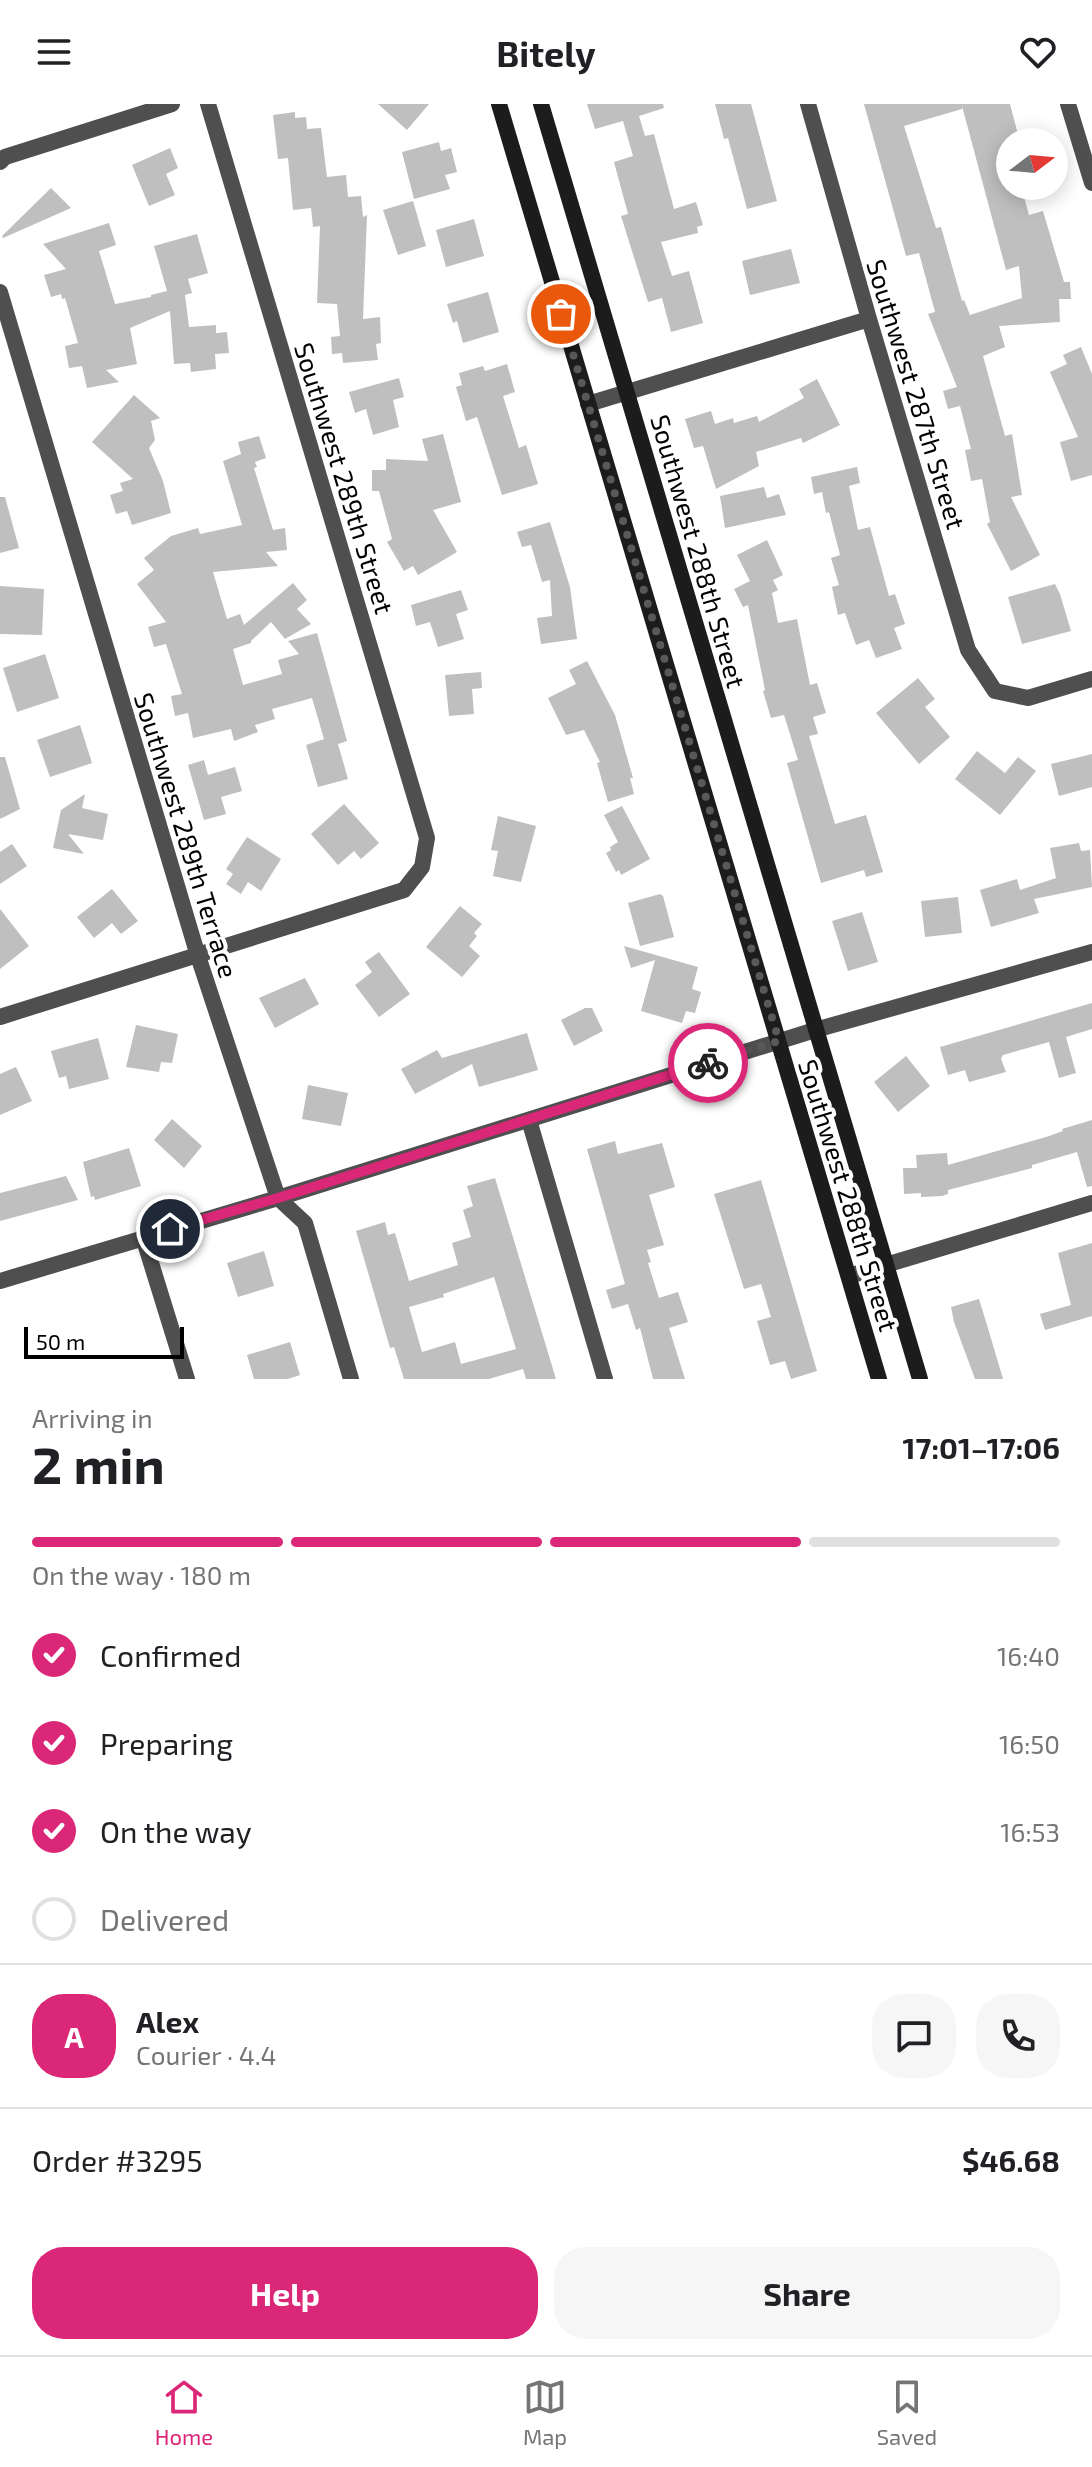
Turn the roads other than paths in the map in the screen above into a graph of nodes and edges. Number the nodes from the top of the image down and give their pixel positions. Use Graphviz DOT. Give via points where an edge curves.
graph roads {
  1 [pos="172,104"];
  2 [pos="208,104"];
  3 [pos="499,104"];
  4 [pos="541,104"];
  5 [pos="808,104"];
  6 [pos="1068,104"];
  7 [pos="0,162"];
  8 [pos="1092,183"];
  9 [pos="0,292"];
  10 [pos="869,319"];
  11 [pos="628,392"];
  12 [pos="588,404"];
  13 [pos="1092,679"];
  14 [pos="1092,952"];
  15 [pos="198,956"];
  16 [pos="0,1017"];
  17 [pos="815,1030"];
  18 [pos="779,1041"];
  19 [pos="529,1120"];
  20 [pos="278,1198"];
  21 [pos="1092,1203"];
  22 [pos="143,1237"];
  23 [pos="886,1264"];
  24 [pos="849,1276"];
  25 [pos="0,1281"];
  26 [pos="187,1379"];
  27 [pos="351,1379"];
  28 [pos="605,1379"];
  29 [pos="879,1379"];
  30 [pos="920,1379"];
  1 -- 7 [label="street"];
  2 -- 15 [label="street, Southwest 289th Street" via="427,838 422,867 404,890"];
  3 -- 12 [label="main road, Southwest 288th Street"];
  4 -- 11 [label="main road, Southwest 288th Street"];
  5 -- 10 [label="street, Southwest 287th Street"];
  6 -- 8 [label="street"];
  9 -- 15 [label="street, Southwest 289th Terrace"];
  10 -- 11 [label="street"];
  10 -- 13 [label="street, Southwest 287th Street" via="968,650 995,691 1028,698"];
  11 -- 12 [label="street"];
  11 -- 17 [label="main road, Southwest 288th Street"];
  12 -- 18 [label="main road, Southwest 288th Street"];
  14 -- 17 [label="street"];
  15 -- 16 [label="street"];
  15 -- 20 [label="street, Southwest 289th Terrace"];
  17 -- 18 [label="street"];
  17 -- 23 [label="main road, Southwest 288th Street"];
  18 -- 19 [label="street"];
  18 -- 24 [label="main road, Southwest 288th Street"];
  19 -- 20 [label="street"];
  19 -- 28 [label="street"];
  20 -- 22 [label="street"];
  20 -- 27 [label="street, Southwest 289th Terrace" via="305,1223"];
  21 -- 23 [label="street"];
  22 -- 25 [label="street"];
  22 -- 26 [label="street"];
  23 -- 24 [label="street"];
  23 -- 30 [label="main road, Southwest 288th Street"];
  24 -- 29 [label="main road, Southwest 288th Street"];
}
